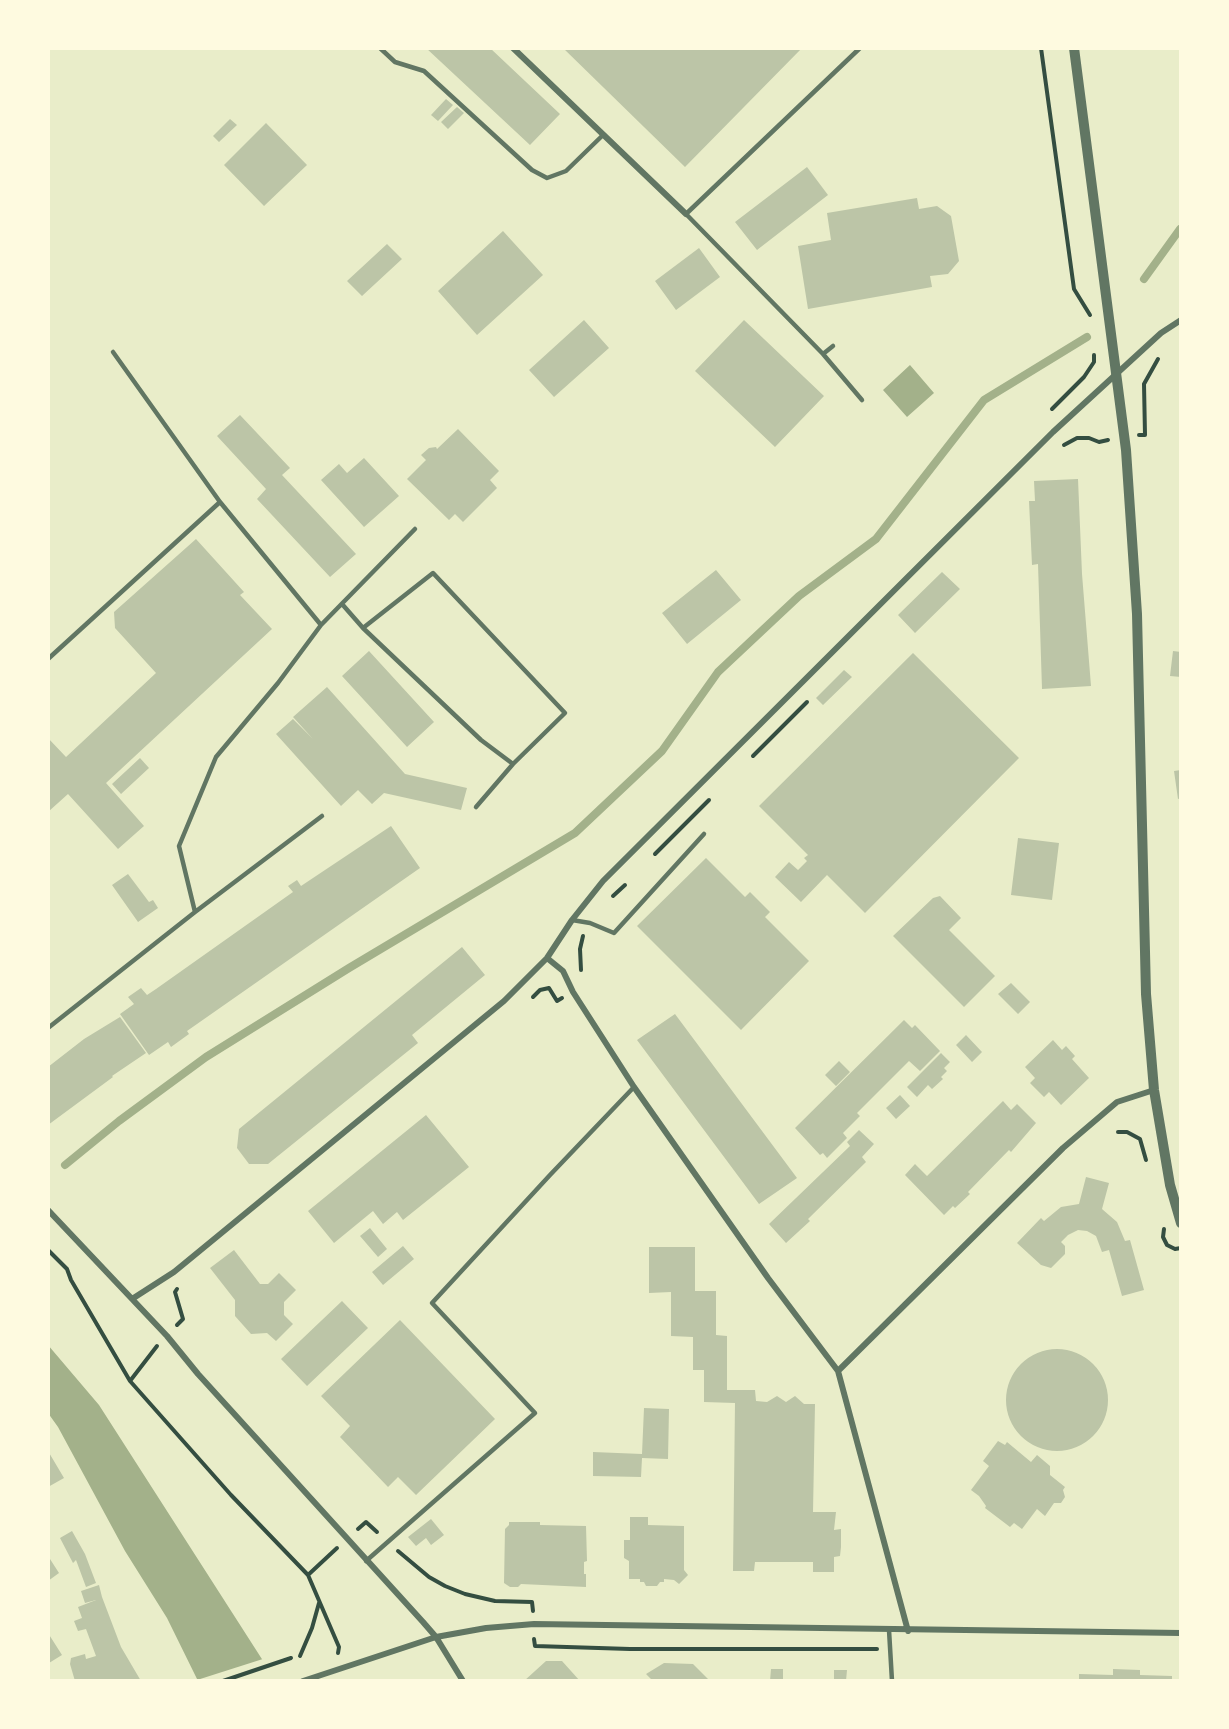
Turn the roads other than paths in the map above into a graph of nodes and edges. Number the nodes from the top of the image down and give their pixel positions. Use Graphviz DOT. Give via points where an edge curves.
graph roads {
  1 [pos="380,48"];
  2 [pos="513,48"];
  3 [pos="860,48"];
  4 [pos="1074,48"];
  5 [pos="603,135"];
  6 [pos="686,214"];
  7 [pos="1181,320"];
  8 [pos="833,346"];
  9 [pos="113,352"];
  10 [pos="823,354"];
  11 [pos="1117,373"];
  12 [pos="861,400"];
  13 [pos="220,502"];
  14 [pos="414,529"];
  15 [pos="342,604"];
  16 [pos="321,625"];
  17 [pos="363,628"];
  18 [pos="48,659"];
  19 [pos="513,764"];
  20 [pos="477,807"];
  21 [pos="322,816"];
  22 [pos="704,834"];
  23 [pos="195,912"];
  24 [pos="572,920"];
  25 [pos="547,958"];
  26 [pos="48,1028"];
  27 [pos="634,1088"];
  28 [pos="1154,1090"];
  29 [pos="1176,1184"];
  30 [pos="48,1210"];
  31 [pos="1181,1223"];
  32 [pos="132,1299"];
  33 [pos="838,1371"];
  34 [pos="366,1561"];
  35 [pos="889,1630"];
  36 [pos="908,1630"];
  37 [pos="1181,1633"];
  38 [pos="436,1637"];
  39 [pos="304,1681"];
  40 [pos="463,1681"];
  41 [pos="892,1681"];
  1 -- 5 [label="lane" via="395,62 424,71 532,170 547,178 566,171"];
  2 -- 5 [label="street"];
  3 -- 6 [label="lane"];
  4 -- 11 [label="street"];
  5 -- 6 [label="street"];
  6 -- 10 [label="lane"];
  7 -- 11 [label="street"];
  8 -- 10 [label="lane"];
  9 -- 13 [label="lane"];
  10 -- 12 [label="lane"];
  11 -- 24 [label="street" via="603,881"];
  11 -- 28 [label="street" via="1137,614 1146,994"];
  13 -- 16 [label="lane"];
  13 -- 18 [label="lane"];
  14 -- 15 [label="lane"];
  15 -- 16 [label="lane"];
  15 -- 17 [label="lane"];
  16 -- 23 [label="lane" via="216,757 179,846"];
  17 -- 19 [label="lane" via="481,740"];
  17 -- 19 [label="lane" via="433,573 565,713"];
  19 -- 20 [label="lane"];
  21 -- 23 [label="lane"];
  22 -- 24 [label="lane" via="615,933"];
  23 -- 26 [label="lane"];
  24 -- 25 [label="street"];
  25 -- 27 [label="street" via="563,971"];
  25 -- 32 [label="street" via="504,1001 334,1142 174,1272"];
  27 -- 33 [label="street"];
  27 -- 34 [label="lane" via="432,1303 535,1413"];
  28 -- 29 [label="street"];
  28 -- 33 [label="street" via="1117,1102 1063,1148"];
  29 -- 31 [label="street"];
  30 -- 32 [label="street"];
  32 -- 34 [label="street"];
  33 -- 36 [label="street"];
  34 -- 38 [label="street"];
  35 -- 36 [label="street"];
  35 -- 38 [label="street" via="534,1624"];
  35 -- 41 [label="lane"];
  36 -- 37 [label="street"];
  38 -- 39 [label="street"];
  38 -- 40 [label="street"];
}
